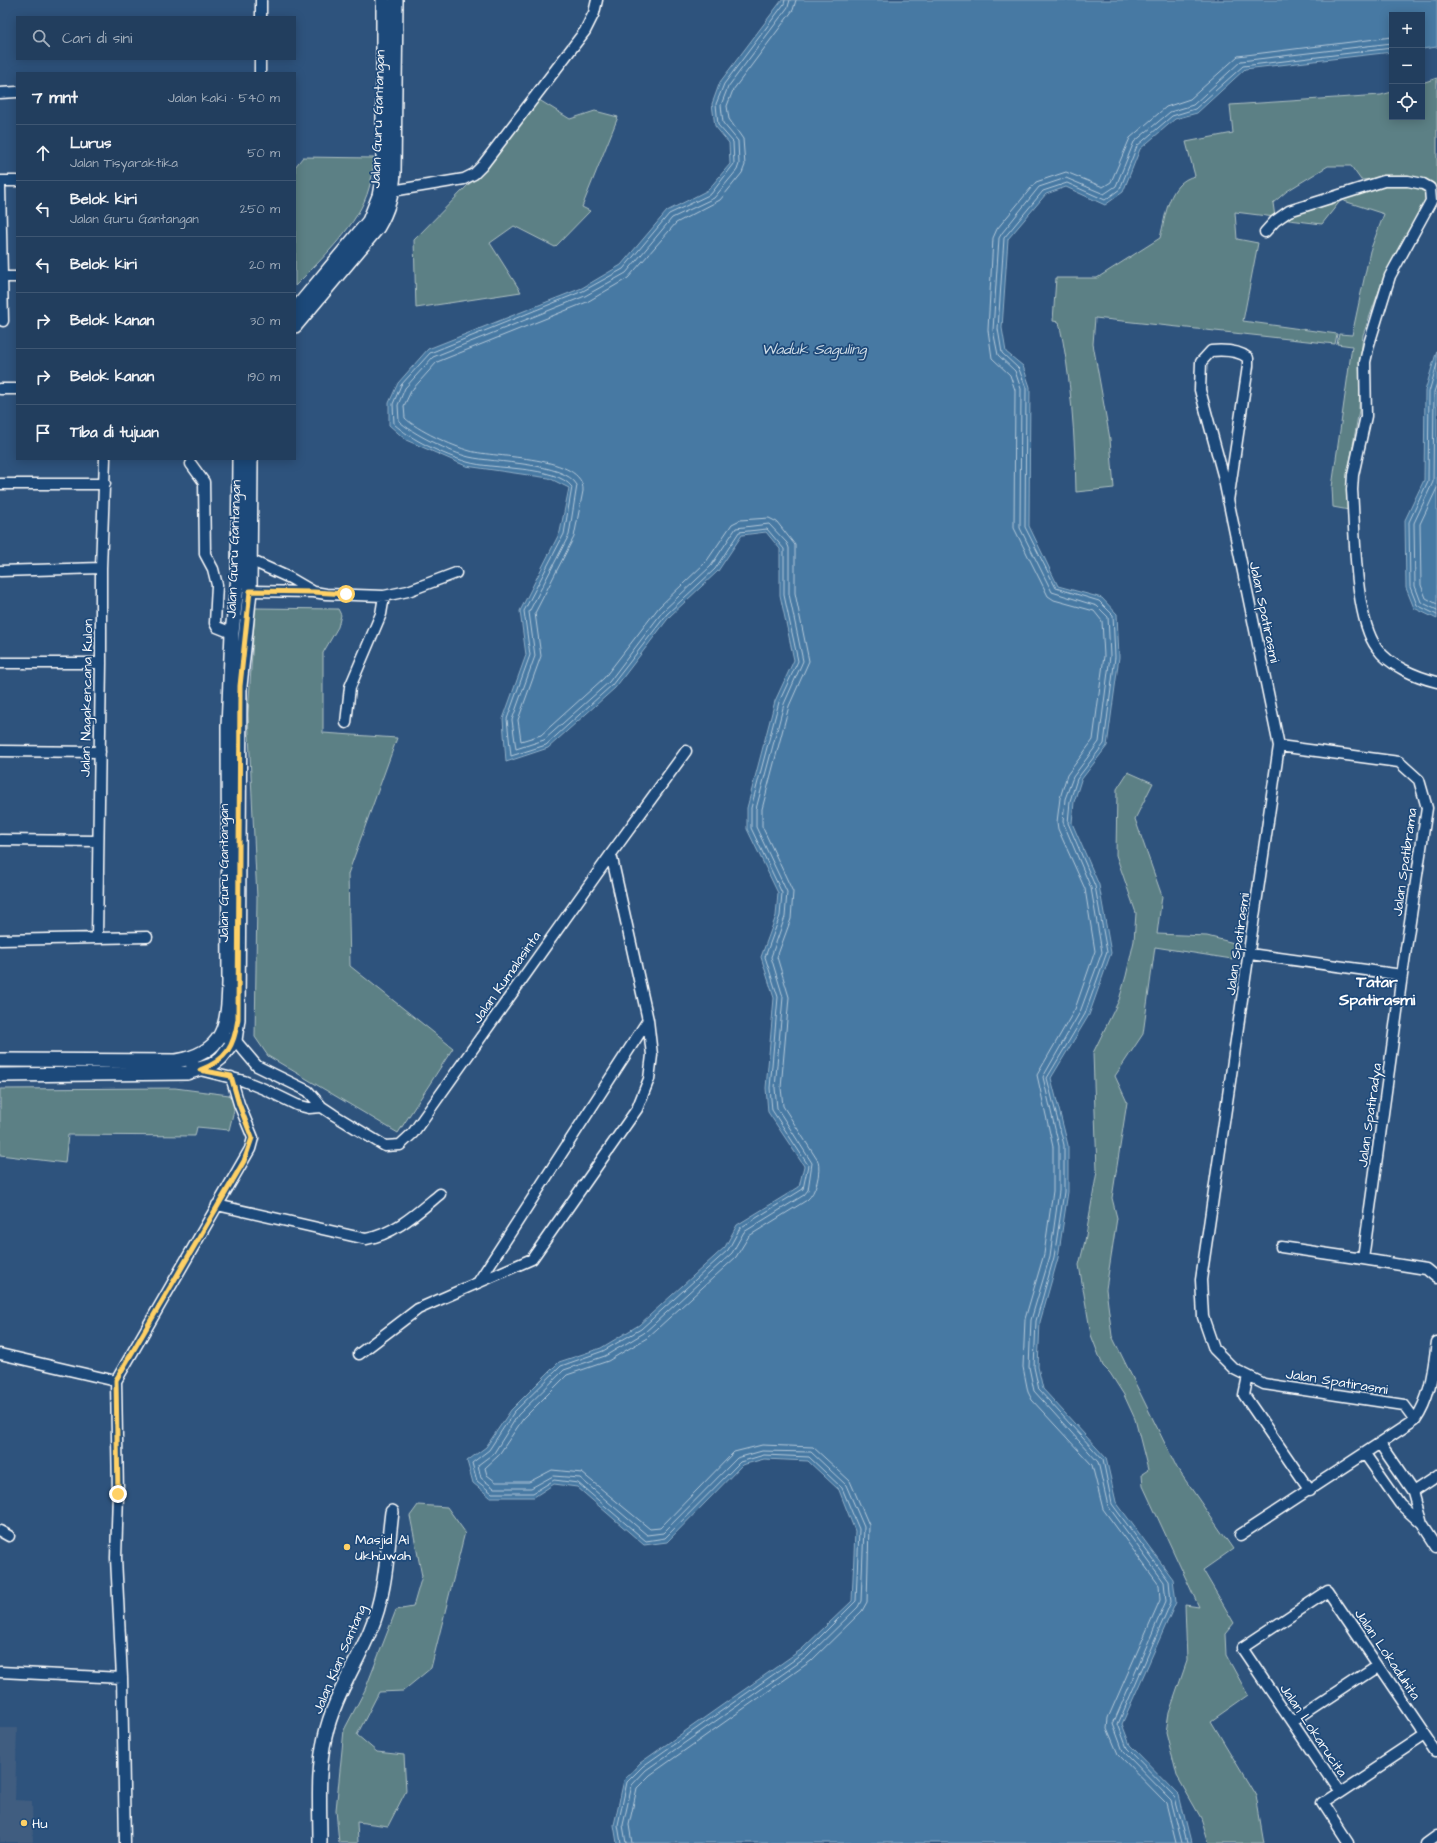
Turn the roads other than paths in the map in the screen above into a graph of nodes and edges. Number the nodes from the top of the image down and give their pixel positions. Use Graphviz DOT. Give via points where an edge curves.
graph roads {
  1 [pos="261,0"];
  2 [pos="383,0"];
  3 [pos="396,0"];
  4 [pos="597,0"];
  5 [pos="261,16"];
  6 [pos="260,60"];
  7 [pos="260,72"];
  8 [pos="16,92"];
  9 [pos="0,93"];
  10 [pos="0,181"];
  11 [pos="16,181"];
  12 [pos="0,185"];
  13 [pos="386,192"];
  14 [pos="1265,232"];
  15 [pos="2,277"];
  16 [pos="16,277"];
  17 [pos="296,309"];
  18 [pos="4,321"];
  19 [pos="296,325"];
  20 [pos="0,389"];
  21 [pos="16,389"];
  22 [pos="105,460"];
  23 [pos="239,460"];
  24 [pos="251,460"];
  25 [pos="191,464"];
  26 [pos="0,484"];
  27 [pos="105,484"];
  28 [pos="1228,501"];
  29 [pos="250,560"];
  30 [pos="101,568"];
  31 [pos="0,571"];
  32 [pos="456,574"];
  33 [pos="250,591"];
  34 [pos="314,592"];
  35 [pos="384,596"];
  36 [pos="232,633"];
  37 [pos="0,663"];
  38 [pos="102,663"];
  39 [pos="1437,682"];
  40 [pos="346,724"];
  41 [pos="1279,746"];
  42 [pos="0,751"];
  43 [pos="686,751"];
  44 [pos="100,752"];
  45 [pos="0,840"];
  46 [pos="98,841"];
  47 [pos="611,854"];
  48 [pos="147,937"];
  49 [pos="97,938"];
  50 [pos="0,940"];
  51 [pos="1250,954"];
  52 [pos="1402,975"];
  53 [pos="648,1020"];
  54 [pos="220,1035"];
  55 [pos="235,1040"];
  56 [pos="0,1060"];
  57 [pos="187,1060"];
  58 [pos="200,1070"];
  59 [pos="0,1076"];
  60 [pos="231,1076"];
  61 [pos="322,1107"];
  62 [pos="440,1194"];
  63 [pos="217,1205"];
  64 [pos="1281,1248"];
  65 [pos="1363,1259"];
  66 [pos="1437,1278"];
  67 [pos="479,1281"];
  68 [pos="1437,1342"];
  69 [pos="0,1354"];
  70 [pos="359,1354"];
  71 [pos="1248,1376"];
  72 [pos="116,1380"];
  73 [pos="1415,1420"];
  74 [pos="1380,1444"];
  75 [pos="1365,1454"];
  76 [pos="1437,1476"];
  77 [pos="1310,1491"];
  78 [pos="1413,1492"];
  79 [pos="392,1512"];
  80 [pos="1422,1524"];
  81 [pos="1240,1535"];
  82 [pos="1437,1547"];
  83 [pos="1328,1591"];
  84 [pos="1378,1665"];
  85 [pos="0,1672"];
  86 [pos="122,1678"];
  87 [pos="1292,1722"];
  88 [pos="1425,1735"];
  89 [pos="1437,1752"];
  90 [pos="1339,1792"];
  91 [pos="1437,1835"];
  92 [pos="125,1843"];
  93 [pos="320,1843"];
  94 [pos="1348,1843"];
  95 [pos="1426,1843"];
  1 -- 5 [label="street"];
  2 -- 13 [label="street, Jalan Guru Gantangan" via="383,175"];
  3 -- 13 [label="street, Jalan Guru Gantangan" via="394,157"];
  4 -- 13 [label="street" via="585,31 474,174 464,179"];
  6 -- 7 [label="street"];
  8 -- 9 [label="street"];
  10 -- 11 [label="street"];
  12 -- 15 [label="street"];
  13 -- 17 [label="street, Jalan Guru Gantangan" via="369,221"];
  13 -- 19 [label="street, Jalan Guru Gantangan" via="386,214 378,227"];
  14 -- 39 [label="street" via="1274,221 1289,211 1384,180 1408,181 1430,188 1431,201 1390,276 1369,344 1365,362 1366,416 1352,490 1359,591 1368,631 1377,649 1390,661 1420,677"];
  15 -- 16 [label="street"];
  15 -- 18 [label="street"];
  20 -- 21 [label="street"];
  22 -- 27 [label="street, Jalan Nagakencana Kulon"];
  23 -- 36 [label="street, Jalan Guru Gantangan" via="238,577"];
  24 -- 29 [label="street, Jalan Guru Gantangan"];
  25 -- 36 [label="street" via="204,482 205,554 213,569 217,585 215,623 217,627"];
  26 -- 27 [label="street"];
  27 -- 30 [label="street, Jalan Nagakencana Kulon"];
  28 -- 28 [label="street, Jalan Spatirasmi" via="1200,390 1202,362 1211,351 1222,350 1243,354 1248,358"];
  28 -- 41 [label="street, Jalan Spatirasmi"];
  29 -- 33 [label="street, Jalan Guru Gantangan"];
  29 -- 34 [label="street"];
  30 -- 31 [label="street"];
  30 -- 38 [label="street, Jalan Nagakencana Kulon"];
  32 -- 35 [label="street" via="408,591"];
  33 -- 34 [label="street"];
  33 -- 55 [label="street, Jalan Guru Gantangan" via="240,686 239,954 238,1019"];
  34 -- 35 [label="street"];
  35 -- 40 [label="street" via="381,614 350,687"];
  36 -- 54 [label="street, Jalan Guru Gantangan" via="228,727 228,1005 225,1026"];
  37 -- 38 [label="street"];
  38 -- 44 [label="street, Jalan Nagakencana Kulon"];
  41 -- 51 [label="street, Jalan Spatirasmi"];
  41 -- 52 [label="street, Jalan Spatibrama" via="1399,762 1419,780 1427,808"];
  42 -- 44 [label="street"];
  43 -- 47 [label="street, Jalan Kumalasinta"];
  44 -- 46 [label="street, Jalan Nagakencana Kulon"];
  45 -- 46 [label="street"];
  46 -- 49 [label="street, Jalan Nagakencana Kulon"];
  47 -- 53 [label="street"];
  47 -- 61 [label="street, Jalan Kumalasinta" via="405,1142 386,1146"];
  48 -- 49 [label="street"];
  49 -- 50 [label="street"];
  51 -- 52 [label="street"];
  51 -- 71 [label="street, Jalan Spatirasmi" via="1201,1280 1204,1318 1214,1349 1234,1369"];
  52 -- 65 [label="street, Jalan Spatiradya"];
  53 -- 67 [label="street"];
  53 -- 67 [label="street" via="652,1055 649,1078 637,1109 532,1259"];
  54 -- 55 [label="street"];
  54 -- 57 [label="street, Jalan Guru Gantangan" via="205,1052"];
  55 -- 58 [label="street, Jalan Guru Gantangan" via="221,1058"];
  55 -- 61 [label="street" via="257,1066 308,1091"];
  56 -- 57 [label="street, Jalan Guru Gantangan"];
  57 -- 58 [label="street"];
  58 -- 59 [label="street, Jalan Guru Gantangan" via="155,1075"];
  58 -- 60 [label="street"];
  60 -- 61 [label="street" via="297,1106"];
  60 -- 63 [label="street" via="252,1138 244,1161"];
  62 -- 63 [label="street" via="396,1227 378,1237 366,1240"];
  63 -- 72 [label="street"];
  64 -- 65 [label="street"];
  65 -- 66 [label="street" via="1426,1269"];
  67 -- 70 [label="street" via="418,1309"];
  68 -- 73 [label="street" via="1429,1392 1423,1409"];
  69 -- 72 [label="street"];
  71 -- 73 [label="street, Jalan Spatirasmi" via="1264,1384 1404,1405"];
  71 -- 77 [label="street" via="1244,1395"];
  72 -- 86 [label="street" via="116,1558"];
  73 -- 74 [label="street"];
  74 -- 75 [label="street"];
  74 -- 78 [label="street"];
  75 -- 77 [label="street"];
  75 -- 80 [label="street" via="1400,1504"];
  76 -- 78 [label="street"];
  77 -- 81 [label="street"];
  78 -- 80 [label="street"];
  79 -- 93 [label="street, Jalan Kian Santang" via="380,1602 370,1631 334,1705 324,1737 320,1774"];
  80 -- 82 [label="street"];
  83 -- 84 [label="street, Jalan Lokaduhita"];
  83 -- 87 [label="street, Jalan Lokarucita" via="1242,1648"];
  84 -- 87 [label="street"];
  84 -- 88 [label="street, Jalan Lokaduhita"];
  85 -- 86 [label="street"];
  86 -- 92 [label="street"];
  87 -- 90 [label="street, Jalan Lokarucita"];
  88 -- 89 [label="street, Jalan Lokaduhita"];
  88 -- 90 [label="street"];
  90 -- 94 [label="street, Jalan Lokarucita" via="1322,1803"];
  91 -- 95 [label="street"];
}
